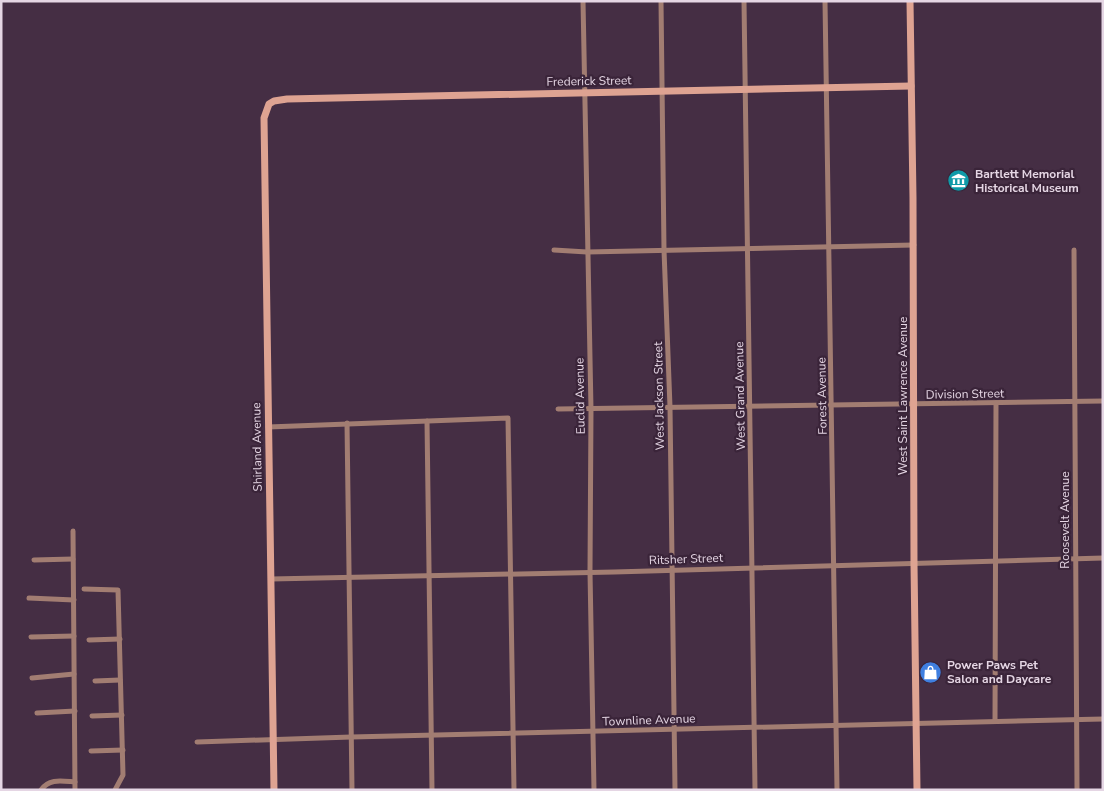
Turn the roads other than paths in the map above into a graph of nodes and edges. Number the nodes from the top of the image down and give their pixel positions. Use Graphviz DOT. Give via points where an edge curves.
graph roads {
  1 [pos="583,1"];
  2 [pos="661,1"];
  3 [pos="744,1"];
  4 [pos="826,1"];
  5 [pos="910,1"];
  6 [pos="911,86"];
  7 [pos="826,87"];
  8 [pos="745,89"];
  9 [pos="662,90"];
  10 [pos="584,92"];
  11 [pos="269,104"];
  12 [pos="914,245"];
  13 [pos="829,246"];
  14 [pos="747,248"];
  15 [pos="554,250"];
  16 [pos="664,250"];
  17 [pos="1074,250"];
  18 [pos="587,252"];
  19 [pos="1103,401"];
  20 [pos="1076,402"];
  21 [pos="996,403"];
  22 [pos="914,404"];
  23 [pos="832,405"];
  24 [pos="670,407"];
  25 [pos="750,407"];
  26 [pos="558,409"];
  27 [pos="591,409"];
  28 [pos="427,421"];
  29 [pos="347,423"];
  30 [pos="268,427"];
  31 [pos="73,531"];
  32 [pos="1103,558"];
  33 [pos="73,559"];
  34 [pos="1075,559"];
  35 [pos="34,560"];
  36 [pos="996,561"];
  37 [pos="914,564"];
  38 [pos="834,566"];
  39 [pos="752,568"];
  40 [pos="672,570"];
  41 [pos="590,572"];
  42 [pos="511,574"];
  43 [pos="430,575"];
  44 [pos="349,577"];
  45 [pos="270,579"];
  46 [pos="84,589"];
  47 [pos="30,598"];
  48 [pos="74,600"];
  49 [pos="74,636"];
  50 [pos="31,637"];
  51 [pos="89,640"];
  52 [pos="120,640"];
  53 [pos="74,674"];
  54 [pos="32,678"];
  55 [pos="120,680"];
  56 [pos="94,681"];
  57 [pos="75,711"];
  58 [pos="37,713"];
  59 [pos="92,716"];
  60 [pos="122,716"];
  61 [pos="1103,719"];
  62 [pos="1076,720"];
  63 [pos="995,721"];
  64 [pos="917,724"];
  65 [pos="836,726"];
  66 [pos="753,727"];
  67 [pos="674,729"];
  68 [pos="592,732"];
  69 [pos="513,733"];
  70 [pos="432,735"];
  71 [pos="352,737"];
  72 [pos="273,740"];
  73 [pos="197,742"];
  74 [pos="124,750"];
  75 [pos="91,751"];
  76 [pos="75,782"];
  77 [pos="43,787"];
  78 [pos="75,790"];
  79 [pos="115,790"];
  80 [pos="274,790"];
  81 [pos="352,790"];
  82 [pos="432,790"];
  83 [pos="514,790"];
  84 [pos="594,790"];
  85 [pos="675,790"];
  86 [pos="755,790"];
  87 [pos="837,790"];
  88 [pos="917,790"];
  89 [pos="1076,790"];
  1 -- 10 [label="street, Euclid Avenue"];
  2 -- 9 [label="street, West Jackson Street"];
  3 -- 8 [label="street, West Grand Avenue"];
  4 -- 7 [label="street, Forest Avenue"];
  5 -- 6 [label="street, West Saint Lawrence Avenue"];
  6 -- 7 [label="street, Frederick Street"];
  6 -- 12 [label="street, West Saint Lawrence Avenue"];
  7 -- 8 [label="street, Frederick Street"];
  7 -- 13 [label="street, Forest Avenue"];
  8 -- 9 [label="street, Frederick Street"];
  8 -- 14 [label="street, West Grand Avenue"];
  9 -- 10 [label="street, Frederick Street"];
  9 -- 16 [label="street, West Jackson Street"];
  10 -- 11 [label="street, Frederick Street" via="286,99"];
  10 -- 18 [label="street, Euclid Avenue"];
  11 -- 30 [label="street, Shirland Avenue" via="264,118"];
  12 -- 13 [label="street"];
  12 -- 22 [label="street, West Saint Lawrence Avenue"];
  13 -- 14 [label="street"];
  13 -- 23 [label="street, Forest Avenue"];
  14 -- 16 [label="street"];
  14 -- 25 [label="street, West Grand Avenue"];
  15 -- 18 [label="street"];
  16 -- 18 [label="street"];
  16 -- 24 [label="street, West Jackson Street"];
  17 -- 20 [label="street, Roosevelt Avenue"];
  18 -- 27 [label="street, Euclid Avenue"];
  19 -- 20 [label="street, Division Street"];
  20 -- 21 [label="street, Division Street"];
  20 -- 34 [label="street, Roosevelt Avenue"];
  21 -- 22 [label="street, Division Street"];
  21 -- 36 [label="street"];
  22 -- 23 [label="street, Division Street"];
  22 -- 37 [label="street, West Saint Lawrence Avenue"];
  23 -- 25 [label="street, Division Street"];
  23 -- 38 [label="street, Forest Avenue"];
  24 -- 25 [label="street, Division Street"];
  24 -- 27 [label="street, Division Street"];
  24 -- 40 [label="street, West Jackson Street"];
  25 -- 39 [label="street, West Grand Avenue"];
  26 -- 27 [label="street, Division Street"];
  27 -- 41 [label="street, Euclid Avenue"];
  28 -- 29 [label="street"];
  28 -- 42 [label="street" via="508,418"];
  28 -- 43 [label="street"];
  29 -- 30 [label="street"];
  29 -- 44 [label="street"];
  30 -- 45 [label="street, Shirland Avenue"];
  31 -- 33 [label="street"];
  32 -- 34 [label="street, Ritsher Street"];
  33 -- 35 [label="street"];
  33 -- 48 [label="street"];
  34 -- 36 [label="street, Ritsher Street"];
  34 -- 62 [label="street, Roosevelt Avenue"];
  36 -- 37 [label="street, Ritsher Street"];
  36 -- 63 [label="street"];
  37 -- 38 [label="street, Ritsher Street"];
  37 -- 64 [label="street, West Saint Lawrence Avenue"];
  38 -- 39 [label="street, Ritsher Street"];
  38 -- 65 [label="street, Forest Avenue"];
  39 -- 40 [label="street, Ritsher Street"];
  39 -- 66 [label="street, West Grand Avenue"];
  40 -- 41 [label="street, Ritsher Street"];
  40 -- 67 [label="street, West Jackson Street"];
  41 -- 42 [label="street, Ritsher Street"];
  41 -- 68 [label="street, Euclid Avenue"];
  42 -- 43 [label="street, Ritsher Street"];
  42 -- 69 [label="street"];
  43 -- 44 [label="street, Ritsher Street"];
  43 -- 70 [label="street"];
  44 -- 45 [label="street, Ritsher Street"];
  44 -- 71 [label="street"];
  45 -- 72 [label="street, Shirland Avenue"];
  46 -- 52 [label="street" via="118,590"];
  47 -- 48 [label="street"];
  48 -- 49 [label="street"];
  49 -- 50 [label="street"];
  49 -- 53 [label="street"];
  51 -- 52 [label="street"];
  52 -- 55 [label="street"];
  53 -- 54 [label="street"];
  53 -- 57 [label="street"];
  55 -- 56 [label="street"];
  55 -- 60 [label="street"];
  57 -- 58 [label="street"];
  57 -- 76 [label="street"];
  59 -- 60 [label="street"];
  60 -- 74 [label="street"];
  61 -- 62 [label="street, Townline Avenue"];
  62 -- 63 [label="street, Townline Avenue"];
  62 -- 89 [label="street, Roosevelt Avenue"];
  63 -- 64 [label="street, Townline Avenue"];
  64 -- 65 [label="street, Townline Avenue"];
  64 -- 88 [label="street, West Saint Lawrence Avenue"];
  65 -- 66 [label="street, Townline Avenue"];
  65 -- 87 [label="street, Forest Avenue"];
  66 -- 67 [label="street, Townline Avenue"];
  66 -- 86 [label="street, West Grand Avenue"];
  67 -- 68 [label="street, Townline Avenue"];
  67 -- 85 [label="street, West Jackson Street"];
  68 -- 69 [label="street, Townline Avenue"];
  68 -- 84 [label="street, Euclid Avenue"];
  69 -- 70 [label="street, Townline Avenue"];
  69 -- 83 [label="street"];
  70 -- 71 [label="street, Townline Avenue"];
  70 -- 82 [label="street"];
  71 -- 72 [label="street, Townline Avenue"];
  71 -- 81 [label="street"];
  72 -- 73 [label="street, Townline Avenue"];
  72 -- 80 [label="street, Shirland Avenue"];
  74 -- 75 [label="street"];
  74 -- 79 [label="street" via="123,775"];
  76 -- 77 [label="street" via="52,782"];
  76 -- 78 [label="street"];
}
